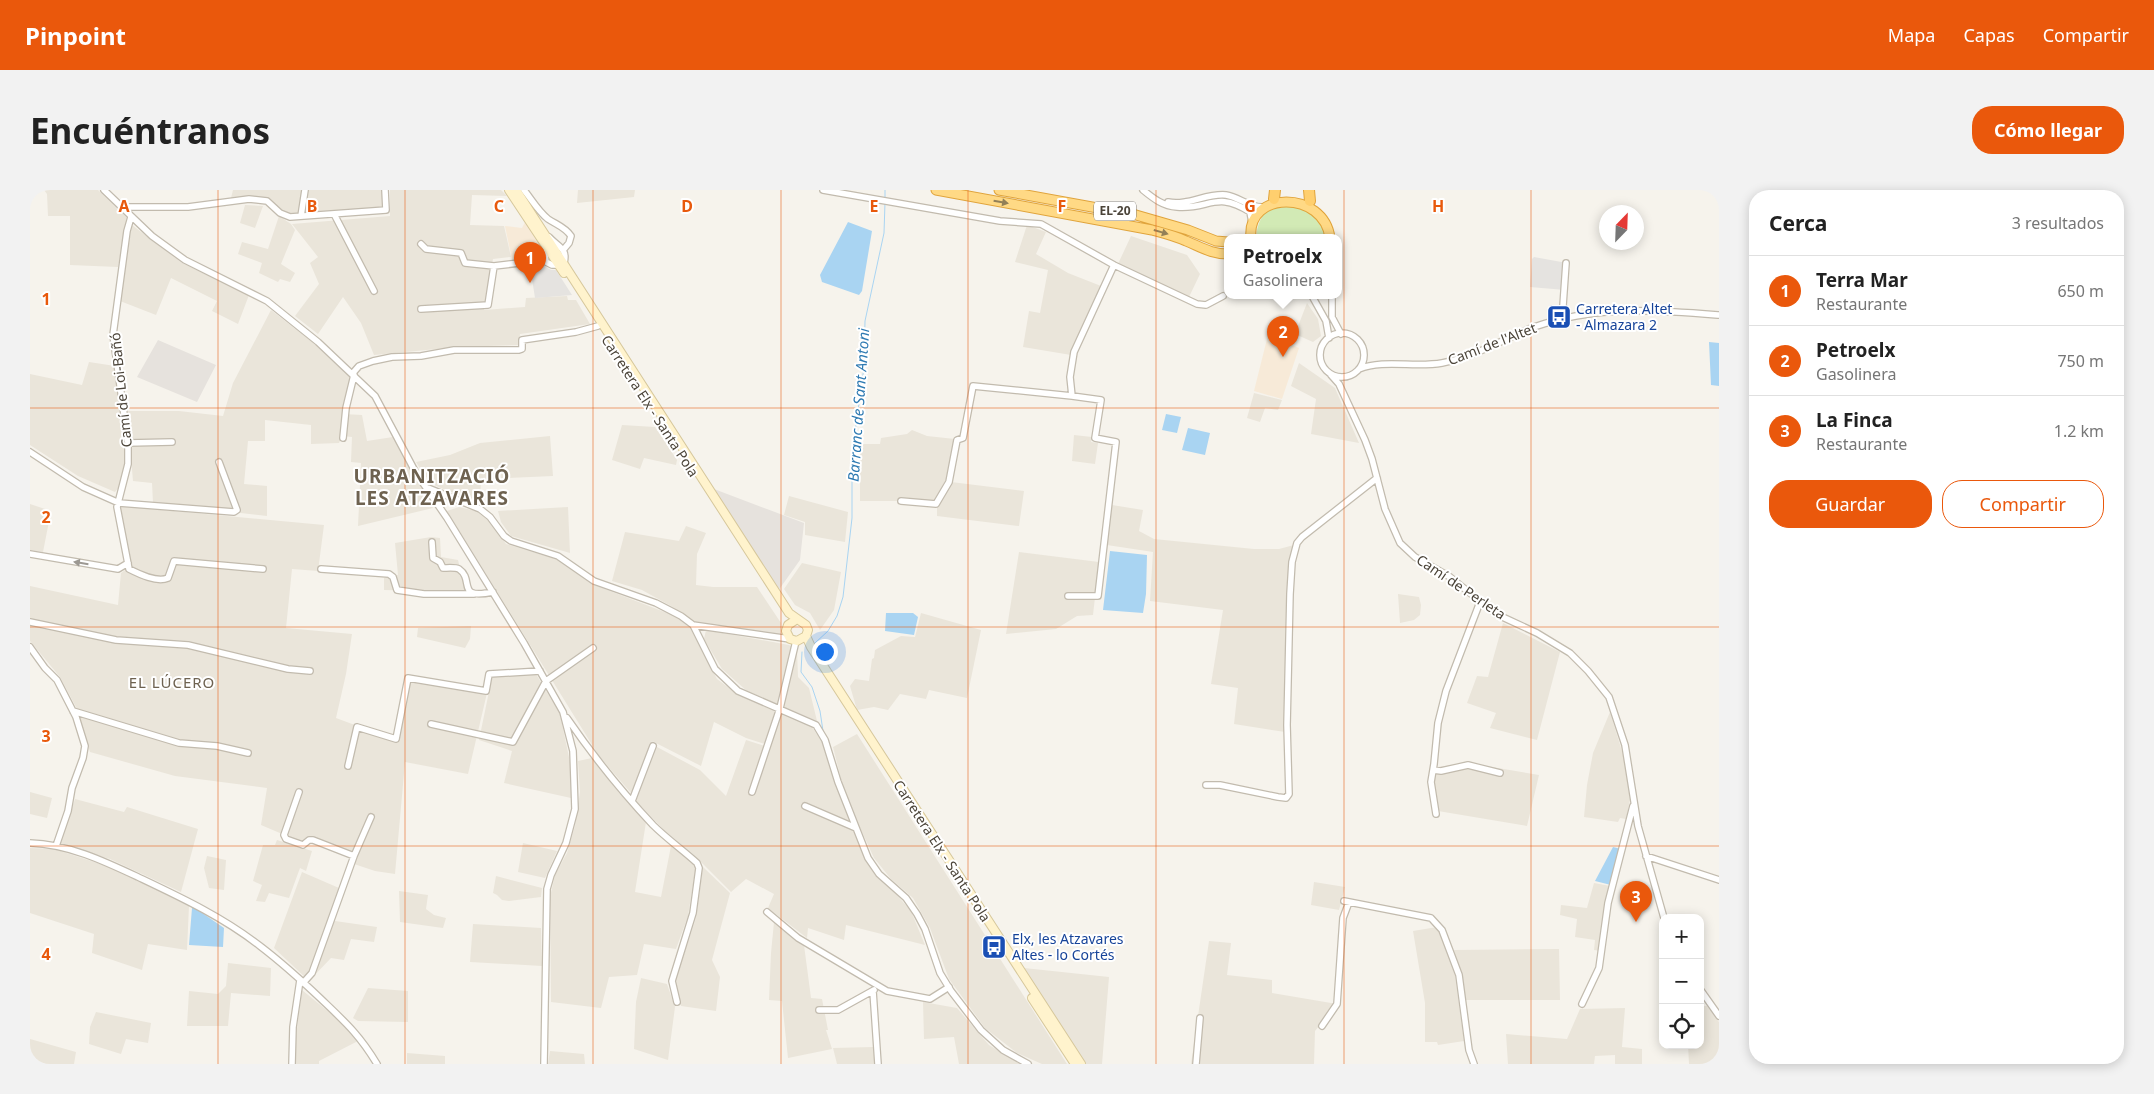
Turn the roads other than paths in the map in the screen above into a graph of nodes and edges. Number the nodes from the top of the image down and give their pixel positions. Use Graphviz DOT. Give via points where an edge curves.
graph roads {
  1 [pos="104,190"];
  2 [pos="305,190"];
  3 [pos="385,190"];
  4 [pos="509,190"];
  5 [pos="516,190"];
  6 [pos="524,190"];
  7 [pos="824,190"];
  8 [pos="936,190"];
  9 [pos="998,190"];
  10 [pos="1143,190"];
  11 [pos="1149,190"];
  12 [pos="1309,190"];
  13 [pos="1274,194"];
  14 [pos="1310,201"];
  15 [pos="121,207"];
  16 [pos="1262,207"];
  17 [pos="334,214"];
  18 [pos="302,216"];
  19 [pos="131,217"];
  20 [pos="1252,223"];
  21 [pos="542,228"];
  22 [pos="1249,234"];
  23 [pos="1329,234"];
  24 [pos="1224,242"];
  25 [pos="421,244"];
  26 [pos="548,248"];
  27 [pos="564,249"];
  28 [pos="1224,254"];
  29 [pos="546,260"];
  30 [pos="1566,263"];
  31 [pos="562,264"];
  32 [pos="1114,265"];
  33 [pos="494,266"];
  34 [pos="374,291"];
  35 [pos="1223,296"];
  36 [pos="1314,299"];
  37 [pos="1332,299"];
  38 [pos="421,309"];
  39 [pos="1719,315"];
  40 [pos="1562,320"];
  41 [pos="598,326"];
  42 [pos="1341,334"];
  43 [pos="1329,338"];
  44 [pos="1364,356"];
  45 [pos="1384,365"];
  46 [pos="1359,369"];
  47 [pos="353,375"];
  48 [pos="1331,375"];
  49 [pos="1347,377"];
  50 [pos="1344,394"];
  51 [pos="1072,396"];
  52 [pos="343,438"];
  53 [pos="172,442"];
  54 [pos="128,443"];
  55 [pos="30,452"];
  56 [pos="219,462"];
  57 [pos="1377,478"];
  58 [pos="426,487"];
  59 [pos="900,501"];
  60 [pos="120,503"];
  61 [pos="432,542"];
  62 [pos="30,554"];
  63 [pos="128,563"];
  64 [pos="263,569"];
  65 [pos="321,569"];
  66 [pos="493,592"];
  67 [pos="474,594"];
  68 [pos="1068,596"];
  69 [pos="1480,602"];
  70 [pos="797,619"];
  71 [pos="30,622"];
  72 [pos="788,624"];
  73 [pos="693,625"];
  74 [pos="806,636"];
  75 [pos="795,640"];
  76 [pos="30,648"];
  77 [pos="593,648"];
  78 [pos="310,671"];
  79 [pos="540,671"];
  80 [pos="546,681"];
  81 [pos="780,708"];
  82 [pos="73,711"];
  83 [pos="563,712"];
  84 [pos="431,724"];
  85 [pos="653,746"];
  86 [pos="248,753"];
  87 [pos="348,766"];
  88 [pos="1433,770"];
  89 [pos="1500,773"];
  90 [pos="1206,785"];
  91 [pos="299,792"];
  92 [pos="752,792"];
  93 [pos="632,801"];
  94 [pos="1634,801"];
  95 [pos="804,806"];
  96 [pos="1436,814"];
  97 [pos="371,817"];
  98 [pos="856,828"];
  99 [pos="30,843"];
  100 [pos="56,846"];
  101 [pos="354,856"];
  102 [pos="1646,856"];
  103 [pos="1719,880"];
  104 [pos="767,912"];
  105 [pos="1663,914"];
  106 [pos="302,981"];
  107 [pos="881,987"];
  108 [pos="949,987"];
  109 [pos="873,991"];
  110 [pos="1704,995"];
  111 [pos="677,1002"];
  112 [pos="1582,1004"];
  113 [pos="818,1010"];
  114 [pos="1719,1016"];
  115 [pos="1200,1018"];
  116 [pos="1322,1026"];
  117 [pos="292,1064"];
  118 [pos="377,1064"];
  119 [pos="544,1064"];
  120 [pos="878,1064"];
  121 [pos="1028,1064"];
  122 [pos="1075,1064"];
  123 [pos="1081,1064"];
  124 [pos="1196,1064"];
  125 [pos="1474,1064"];
  1 -- 15 [label="street"];
  2 -- 18 [label="street"];
  3 -- 17 [label="street" via="386,210"];
  4 -- 26 [label="main road, Carretera Elx - Santa Pola"];
  5 -- 21 [label="main road, Carretera Elx - Santa Pola"];
  6 -- 27 [label="street" via="536,207 567,230 571,236 570,243"];
  7 -- 32 [label="street" via="1000,221 1041,224"];
  8 -- 28 [label="highway, EL-20, one-way" via="1152,230 1177,237 1202,250"];
  9 -- 24 [label="highway, EL-20" via="1136,215"];
  10 -- 20 [label="street" via="1161,203 1178,207 1228,200 1250,212"];
  11 -- 16 [label="street" via="1158,198 1172,202 1222,195"];
  12 -- 14 [label="highway"];
  13 -- 14 [label="highway" via="1299,196"];
  13 -- 16 [label="highway"];
  14 -- 23 [label="highway" via="1322,211"];
  15 -- 18 [label="street" via="188,206 249,200 267,201 290,217"];
  15 -- 19 [label="street"];
  16 -- 20 [label="highway"];
  17 -- 18 [label="street"];
  17 -- 34 [label="street"];
  19 -- 47 [label="street" via="185,260 267,301"];
  19 -- 54 [label="street, Camí de Loi-Bañó" via="113,335"];
  20 -- 22 [label="highway"];
  21 -- 27 [label="street"];
  21 -- 31 [label="main road, Carretera Elx - Santa Pola"];
  25 -- 33 [label="street" via="426,249 462,253 464,262"];
  26 -- 29 [label="street"];
  26 -- 31 [label="main road, Carretera Elx - Santa Pola"];
  27 -- 31 [label="street" via="566,255"];
  29 -- 31 [label="street" via="550,264"];
  29 -- 33 [label="street"];
  30 -- 40 [label="street"];
  31 -- 41 [label="main road, Carretera Elx - Santa Pola"];
  31 -- 70 [label="main road, Carretera Elx - Santa Pola" via="776,594"];
  32 -- 35 [label="street" via="1197,304 1206,305"];
  32 -- 51 [label="street" via="1074,352 1070,377"];
  33 -- 38 [label="street" via="488,305"];
  36 -- 43 [label="street" via="1326,321"];
  37 -- 42 [label="street" via="1332,318"];
  39 -- 40 [label="street, Camí de l'Altet" via="1611,310"];
  40 -- 45 [label="street, Camí de l'Altet" via="1534,327 1464,358 1441,363"];
  41 -- 47 [label="street" via="522,340 522,349 519,350 454,350 373,361 359,366"];
  41 -- 72 [label="main road, Carretera Elx - Santa Pola" via="784,613"];
  42 -- 43 [label="street"];
  42 -- 44 [label="street" via="1354,338"];
  43 -- 48 [label="street" via="1324,342 1320,362"];
  44 -- 45 [label="street"];
  44 -- 46 [label="street"];
  45 -- 46 [label="street, Camí de l'Altet" via="1370,364"];
  46 -- 49 [label="street"];
  47 -- 52 [label="street"];
  47 -- 58 [label="street" via="375,396"];
  48 -- 49 [label="street"];
  48 -- 50 [label="street, Camí de Perleta"];
  49 -- 50 [label="street"];
  50 -- 57 [label="street, Camí de Perleta" via="1365,440"];
  51 -- 59 [label="street" via="973,386 962,438 957,440 950,482 936,504"];
  51 -- 68 [label="street" via="1101,400 1095,438 1116,442 1098,596"];
  53 -- 54 [label="street"];
  54 -- 60 [label="street, Camí de Loi-Bañó" via="128,464"];
  55 -- 60 [label="street" via="84,486"];
  56 -- 60 [label="street" via="238,510 234,512"];
  57 -- 69 [label="street, Camí de Perleta" via="1387,515 1400,543"];
  57 -- 90 [label="street" via="1297,543 1290,594 1289,794 1286,798"];
  58 -- 66 [label="street"];
  58 -- 73 [label="street" via="480,509 510,541 558,556 594,581 670,609"];
  60 -- 63 [label="street, Camí de Loi-Bañó" via="117,507"];
  61 -- 67 [label="street" via="433,558 440,562 442,568 461,571 469,591"];
  63 -- 62 [label="street, one-way" via="118,569"];
  63 -- 64 [label="street" via="129,569 138,574 163,580 168,578 174,561"];
  65 -- 67 [label="street" via="389,574 396,590 408,592"];
  66 -- 67 [label="street"];
  66 -- 79 [label="street"];
  69 -- 88 [label="street" via="1446,691 1438,722"];
  69 -- 94 [label="street, Camí de Perleta" via="1496,614 1565,650 1581,662 1606,692 1625,745"];
  70 -- 72 [label="main road"];
  70 -- 74 [label="main road" via="806,625"];
  71 -- 78 [label="street" via="116,640 188,645 288,669"];
  72 -- 75 [label="main road" via="786,631"];
  73 -- 75 [label="street"];
  73 -- 81 [label="street" via="716,669 728,682 738,691"];
  74 -- 75 [label="main road"];
  74 -- 123 [label="main road, Carretera Elx - Santa Pola"];
  75 -- 81 [label="street"];
  75 -- 122 [label="main road, Carretera Elx - Santa Pola" via="806,648"];
  76 -- 82 [label="street" via="57,680"];
  77 -- 80 [label="street"];
  79 -- 80 [label="street"];
  79 -- 87 [label="street" via="489,674 486,691 408,678 396,739 357,727"];
  80 -- 83 [label="street"];
  80 -- 84 [label="street" via="513,742"];
  81 -- 92 [label="street"];
  81 -- 98 [label="street" via="816,725 821,732"];
  82 -- 86 [label="street" via="179,743"];
  82 -- 100 [label="street" via="82,733 84,752"];
  83 -- 93 [label="street"];
  83 -- 119 [label="street" via="573,751 575,809 566,843 547,889"];
  85 -- 93 [label="street"];
  88 -- 89 [label="street" via="1468,765"];
  88 -- 96 [label="street" via="1431,782"];
  91 -- 101 [label="street" via="284,835 286,839 303,845 313,840"];
  93 -- 111 [label="street" via="699,868 693,913 672,981"];
  94 -- 102 [label="street, Camí de Perleta"];
  94 -- 112 [label="street" via="1608,902 1599,968"];
  95 -- 98 [label="street"];
  97 -- 101 [label="street"];
  98 -- 108 [label="street" via="868,858 917,914 940,973"];
  99 -- 100 [label="street"];
  100 -- 106 [label="street" via="105,862 190,902 259,945"];
  101 -- 106 [label="street" via="312,973"];
  102 -- 103 [label="street"];
  102 -- 105 [label="street, Camí de Perleta"];
  104 -- 107 [label="street" via="798,938"];
  106 -- 117 [label="street" via="293,1027"];
  106 -- 118 [label="street" via="358,1034"];
  107 -- 108 [label="street" via="930,999"];
  107 -- 109 [label="street"];
  108 -- 121 [label="street" via="981,1030 1003,1050"];
  109 -- 113 [label="street" via="838,1010"];
  109 -- 120 [label="street"];
  110 -- 114 [label="street"];
  115 -- 124 [label="street"];
  116 -- 125 [label="street" via="1338,1004 1343,918 1347,902 1431,918 1442,930 1459,975 1469,1050"];
}
